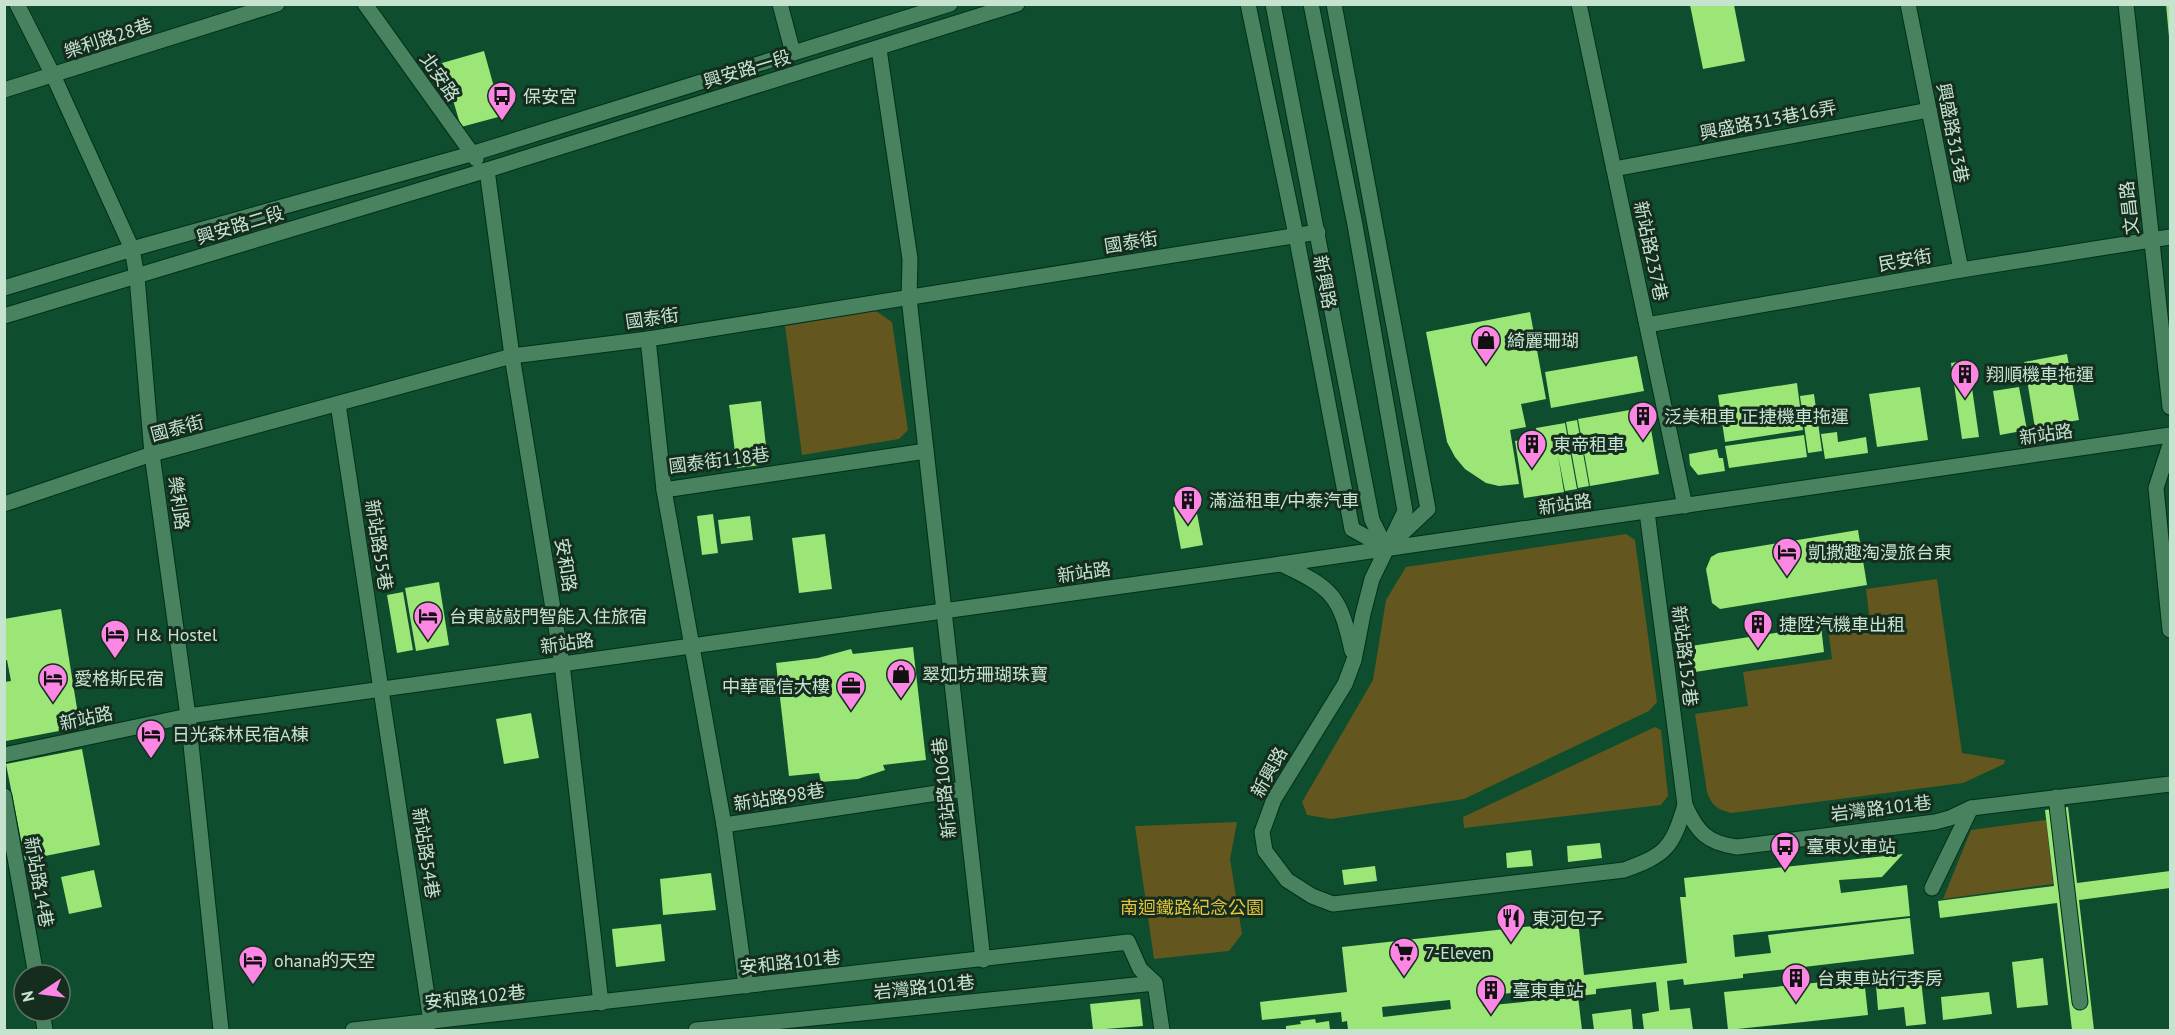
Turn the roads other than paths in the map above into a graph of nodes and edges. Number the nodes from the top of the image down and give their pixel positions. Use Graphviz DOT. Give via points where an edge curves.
graph roads {
  1 [pos="17,4"];
  2 [pos="277,4"];
  3 [pos="365,4"];
  4 [pos="780,4"];
  5 [pos="950,4"];
  6 [pos="1017,4"];
  7 [pos="1248,4"];
  8 [pos="1273,4"];
  9 [pos="1311,4"];
  10 [pos="1334,4"];
  11 [pos="1908,4"];
  12 [pos="2126,4"];
  13 [pos="1581,5"];
  14 [pos="879,49"];
  15 [pos="794,53"];
  16 [pos="53,75"];
  17 [pos="4,90"];
  18 [pos="1929,110"];
  19 [pos="471,154"];
  20 [pos="1614,169"];
  21 [pos="487,170"];
  22 [pos="1375,222"];
  23 [pos="1354,225"];
  24 [pos="1318,231"];
  25 [pos="1296,235"];
  26 [pos="2170,237"];
  27 [pos="2152,240"];
  28 [pos="132,249"];
  29 [pos="1961,270"];
  30 [pos="137,277"];
  31 [pos="4,288"];
  32 [pos="909,298"];
  33 [pos="4,316"];
  34 [pos="1647,325"];
  35 [pos="648,339"];
  36 [pos="513,356"];
  37 [pos="338,404"];
  38 [pos="2170,407"];
  39 [pos="2170,435"];
  40 [pos="2170,445"];
  41 [pos="926,451"];
  42 [pos="152,454"];
  43 [pos="664,490"];
  44 [pos="4,504"];
  45 [pos="1685,506"];
  46 [pos="1647,512"];
  47 [pos="1386,549"];
  48 [pos="1281,564"];
  49 [pos="944,611"];
  50 [pos="2170,630"];
  51 [pos="692,646"];
  52 [pos="1354,660"];
  53 [pos="562,664"];
  54 [pos="381,691"];
  55 [pos="188,716"];
  56 [pos="4,754"];
  57 [pos="2170,784"];
  58 [pos="964,789"];
  59 [pos="4,796"];
  60 [pos="2056,797"];
  61 [pos="1684,805"];
  62 [pos="1971,808"];
  63 [pos="724,825"];
  64 [pos="1932,888"];
  65 [pos="983,960"];
  66 [pos="34,963"];
  67 [pos="1155,983"];
  68 [pos="746,986"];
  69 [pos="2080,1002"];
  70 [pos="601,1003"];
  71 [pos="431,1022"];
  72 [pos="221,1030"];
  73 [pos="353,1030"];
  74 [pos="704,1030"];
  75 [pos="1162,1030"];
  1 -- 16 [label="street, 樂利路"];
  2 -- 16 [label="street, 樂利路28巷"];
  3 -- 19 [label="street, 北安路"];
  4 -- 15 [label="street"];
  5 -- 15 [label="street, 興安路一段"];
  6 -- 14 [label="street, 興安路一段"];
  7 -- 25 [label="street, 新興路"];
  8 -- 24 [label="street, 新興路"];
  9 -- 23 [label="street, 新興路"];
  10 -- 22 [label="street, 新興路"];
  11 -- 18 [label="street, 興盛路313巷"];
  12 -- 27 [label="street, 文昌路"];
  13 -- 20 [label="street, 新站路237巷"];
  14 -- 21 [label="street, 興安路一段"];
  14 -- 32 [label="street, 新站路106巷" via="910,259"];
  15 -- 19 [label="street, 興安路一段"];
  16 -- 17 [label="street, 樂利路28巷"];
  16 -- 28 [label="street, 樂利路"];
  18 -- 20 [label="street, 興盛路313巷16弄"];
  18 -- 29 [label="street, 興盛路313巷"];
  19 -- 21 [label="street, 北安路"];
  19 -- 28 [label="street, 興安路二段"];
  20 -- 34 [label="street, 新站路237巷"];
  21 -- 30 [label="street, 興安路二段"];
  21 -- 36 [label="street, 安和路"];
  22 -- 23 [label="street"];
  22 -- 47 [label="street, 新興路" via="1428,509"];
  23 -- 47 [label="street, 新興路" via="1405,511"];
  24 -- 25 [label="street, 國泰街"];
  24 -- 47 [label="street, 新興路" via="1372,520"];
  25 -- 32 [label="street, 國泰街"];
  25 -- 47 [label="street, 新興路" via="1352,528"];
  26 -- 27 [label="street, 民安街"];
  27 -- 29 [label="street, 民安街"];
  27 -- 38 [label="street, 文昌路"];
  28 -- 30 [label="street, 樂利路"];
  28 -- 31 [label="street, 興安路二段"];
  29 -- 34 [label="street, 民安街"];
  30 -- 33 [label="street, 興安路二段"];
  30 -- 42 [label="street, 樂利路"];
  32 -- 35 [label="street, 國泰街"];
  32 -- 41 [label="street, 新站路106巷"];
  34 -- 45 [label="street, 新站路237巷"];
  35 -- 36 [label="street, 國泰街"];
  35 -- 43 [label="street, 國泰街118巷"];
  36 -- 37 [label="street, 國泰街"];
  36 -- 53 [label="street, 安和路"];
  37 -- 42 [label="street, 國泰街"];
  37 -- 54 [label="street, 新站路55巷"];
  39 -- 45 [label="street, 新站路"];
  40 -- 50 [label="street" via="2156,488"];
  41 -- 43 [label="street, 國泰街118巷"];
  41 -- 49 [label="street, 新站路106巷"];
  42 -- 44 [label="street, 國泰街"];
  42 -- 55 [label="street, 樂利路"];
  43 -- 51 [label="street"];
  45 -- 46 [label="street, 新站路"];
  46 -- 47 [label="street, 新站路"];
  46 -- 61 [label="street, 新站路152巷"];
  47 -- 48 [label="street, 新站路"];
  47 -- 52 [label="street, 新興路" via="1370,588"];
  48 -- 49 [label="street, 新站路"];
  48 -- 52 [label="street" via="1306,576 1334,597 1345,620"];
  49 -- 51 [label="street, 新站路"];
  49 -- 58 [label="street, 新站路106巷"];
  51 -- 53 [label="street, 新站路"];
  51 -- 63 [label="street"];
  52 -- 61 [label="street, 新興路" via="1345,684 1274,799 1262,832 1265,851 1287,880 1312,896 1333,904 1624,870 1652,860 1669,846"];
  53 -- 54 [label="street, 新站路"];
  53 -- 70 [label="street, 安和路"];
  54 -- 55 [label="street, 新站路"];
  54 -- 71 [label="street, 新站路54巷"];
  55 -- 56 [label="street, 新站路"];
  55 -- 72 [label="street, 樂利路"];
  57 -- 60 [label="street, 岩灣路101巷"];
  58 -- 63 [label="street, 新站路98巷"];
  58 -- 65 [label="street, 新站路106巷"];
  59 -- 66 [label="street, 新站路14巷"];
  60 -- 62 [label="street, 岩灣路101巷"];
  60 -- 69 [label="street"];
  61 -- 62 [label="street, 岩灣路101巷" via="1693,824 1709,839 1719,845 1737,847 1935,822"];
  62 -- 64 [label="street"];
  63 -- 68 [label="street, 新站路98巷"];
  65 -- 67 [label="street, 安和路101巷" via="1128,942 1140,969"];
  65 -- 68 [label="street, 安和路101巷"];
  67 -- 74 [label="street, 岩灣路101巷"];
  67 -- 75 [label="street"];
  68 -- 70 [label="street, 安和路101巷"];
  70 -- 71 [label="street, 安和路102巷"];
  71 -- 73 [label="street, 安和路102巷"];
}
